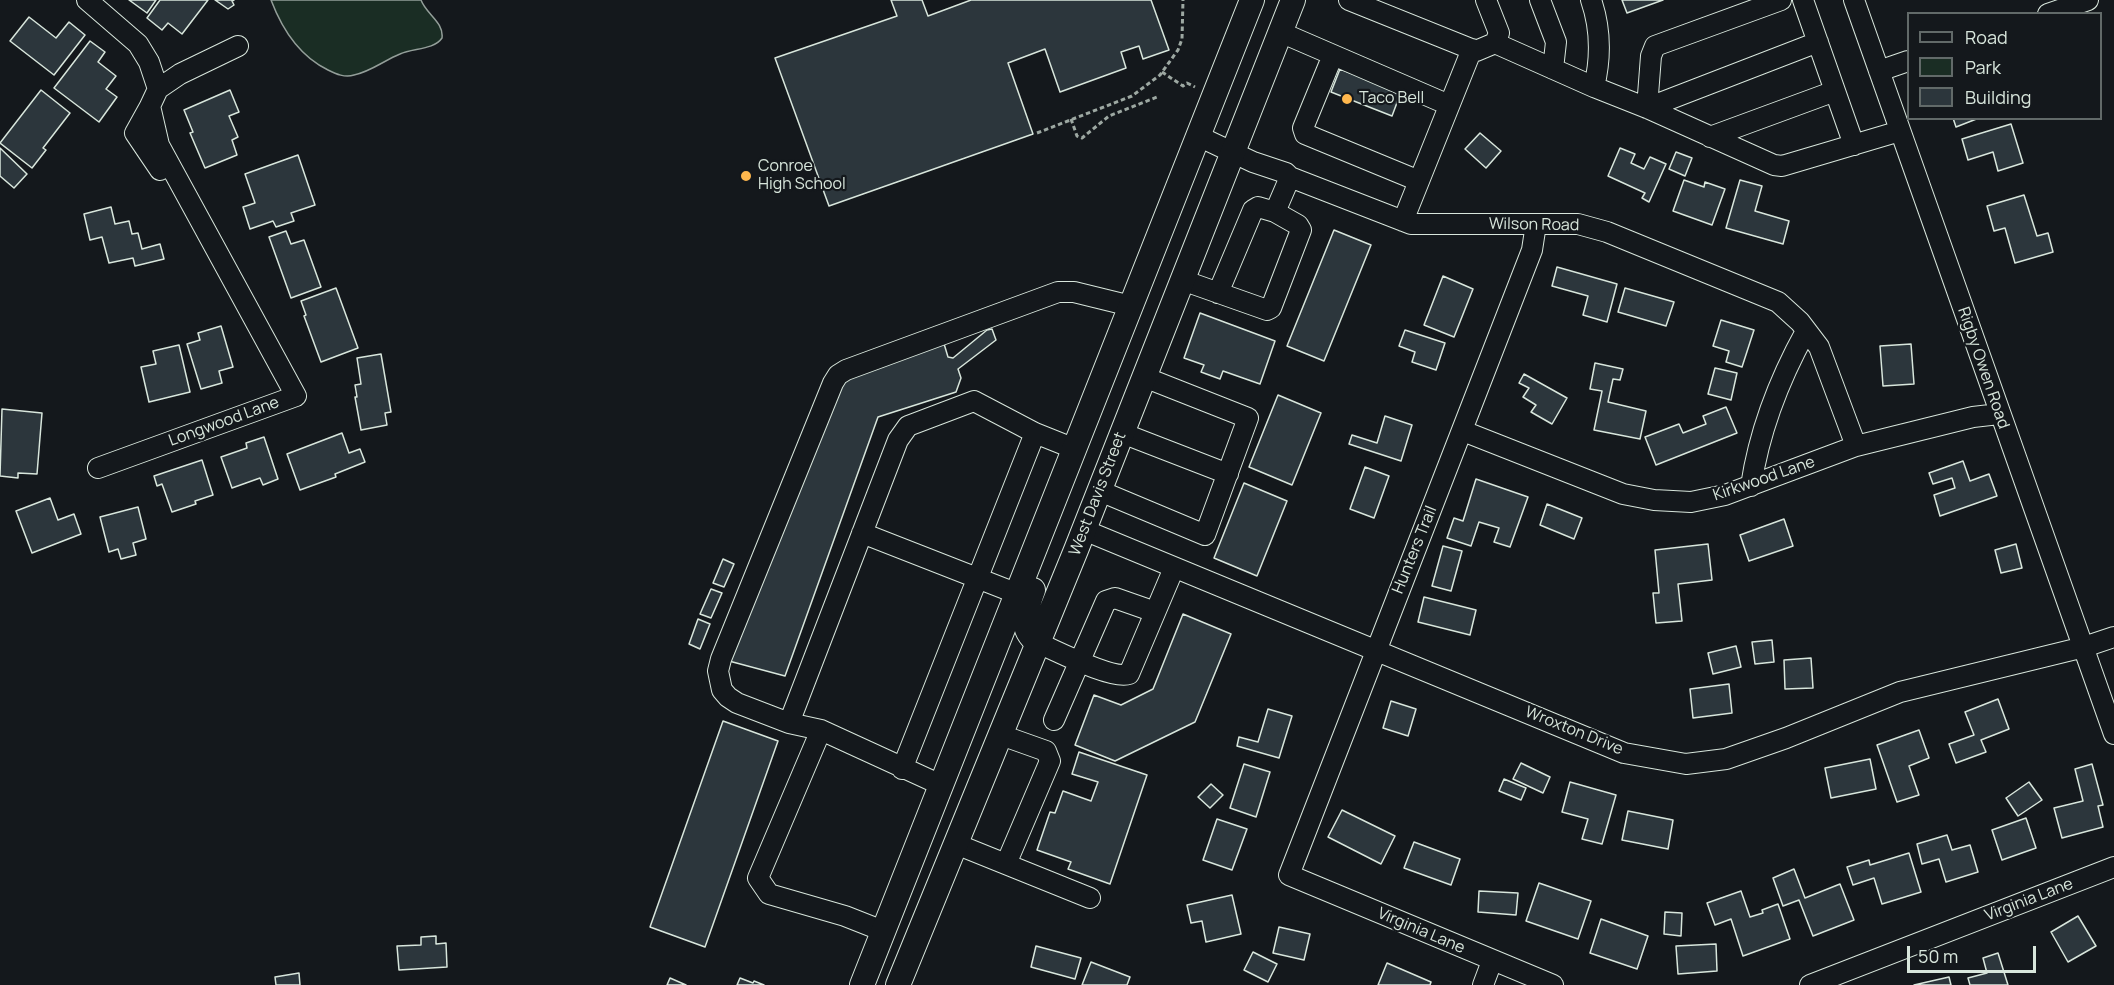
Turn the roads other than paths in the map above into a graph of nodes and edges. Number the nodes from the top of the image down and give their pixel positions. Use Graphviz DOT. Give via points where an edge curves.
graph roads {
  1 [pos="87,0"];
  2 [pos="1252,0"];
  3 [pos="1293,0"];
  4 [pos="1486,0"];
  5 [pos="1540,0"];
  6 [pos="1591,0"];
  7 [pos="1781,0"];
  8 [pos="1803,0"];
  9 [pos="1854,0"];
  10 [pos="2088,0"];
  11 [pos="1355,1"];
  12 [pos="2054,12"];
  13 [pos="1280,32"];
  14 [pos="1818,42"];
  15 [pos="1495,43"];
  16 [pos="238,46"];
  17 [pos="1472,49"];
  18 [pos="1333,55"];
  19 [pos="1907,61"];
  20 [pos="1553,69"];
  21 [pos="1879,71"];
  22 [pos="1594,87"];
  23 [pos="1835,91"];
  24 [pos="154,98"];
  25 [pos="1449,105"];
  26 [pos="1647,108"];
  27 [pos="1900,131"];
  28 [pos="1198,136"];
  29 [pos="1710,137"];
  30 [pos="1854,145"];
  31 [pos="1233,152"];
  32 [pos="1290,177"];
  33 [pos="1419,181"];
  34 [pos="1275,212"];
  35 [pos="1403,221"];
  36 [pos="1536,224"];
  37 [pos="1182,280"];
  38 [pos="1218,293"];
  39 [pos="1131,306"];
  40 [pos="1806,331"];
  41 [pos="1144,377"];
  42 [pos="1092,406"];
  43 [pos="1999,414"];
  44 [pos="1463,431"];
  45 [pos="1035,433"];
  46 [pos="1122,433"];
  47 [pos="1856,446"];
  48 [pos="1075,449"];
  49 [pos="98,468"];
  50 [pos="1228,474"];
  51 [pos="1751,486"];
  52 [pos="1100,491"];
  53 [pos="1084,530"];
  54 [pos="862,533"];
  55 [pos="1174,568"];
  56 [pos="977,577"];
  57 [pos="1018,594"];
  58 [pos="1155,612"];
  59 [pos="2114,637"];
  60 [pos="1038,643"];
  61 [pos="2084,647"];
  62 [pos="1375,650"];
  63 [pos="1079,662"];
  64 [pos="1054,720"];
  65 [pos="789,723"];
  66 [pos="821,730"];
  67 [pos="2114,734"];
  68 [pos="1001,735"];
  69 [pos="902,769"];
  70 [pos="942,785"];
  71 [pos="956,844"];
  72 [pos="1006,864"];
  73 [pos="2114,867"];
  74 [pos="1289,875"];
  75 [pos="1090,898"];
  76 [pos="883,931"];
  77 [pos="1492,961"];
  78 [pos="902,975"];
  79 [pos="862,985"];
  80 [pos="1483,985"];
  81 [pos="1553,985"];
  82 [pos="1810,985"];
  1 -- 24 [label="street, Longwood Lane" via="138,44 149,62"];
  2 -- 28 [label="main road"];
  3 -- 13 [label="main road, West Davis Street"];
  4 -- 15 [label="street" via="1499,33"];
  5 -- 20 [label="street" via="1556,42"];
  6 -- 22 [label="street" via="1600,53"];
  7 -- 26 [label="street" via="1655,46"];
  8 -- 14 [label="street"];
  9 -- 21 [label="street, Rigby Owen Road"];
  10 -- 12 [label="street"];
  11 -- 17 [label="street"];
  13 -- 18 [label="street"];
  13 -- 31 [label="main road, West Davis Street"];
  14 -- 23 [label="street"];
  14 -- 26 [label="street"];
  15 -- 17 [label="street"];
  15 -- 20 [label="street"];
  16 -- 24 [label="street" via="180,74"];
  17 -- 25 [label="street"];
  18 -- 25 [label="street"];
  18 -- 33 [label="street" via="1303,128 1305,134"];
  19 -- 21 [label="street"];
  20 -- 22 [label="street"];
  21 -- 27 [label="street, Rigby Owen Road"];
  22 -- 26 [label="street"];
  23 -- 29 [label="street"];
  23 -- 30 [label="street"];
  24 -- 49 [label="street, Longwood Lane" via="159,145 296,396"];
  25 -- 33 [label="street"];
  26 -- 29 [label="street"];
  27 -- 30 [label="street"];
  27 -- 43 [label="street, Rigby Owen Road"];
  28 -- 31 [label="street, Wilson Road"];
  28 -- 39 [label="main road"];
  29 -- 30 [label="street" via="1782,166"];
  31 -- 32 [label="street, Wilson Road"];
  31 -- 37 [label="main road, West Davis Street"];
  32 -- 34 [label="street"];
  32 -- 35 [label="street, Wilson Road"];
  33 -- 35 [label="street"];
  34 -- 38 [label="street" via="1258,207 1253,210"];
  34 -- 38 [label="street" via="1301,230 1271,308 1267,310"];
  35 -- 36 [label="street, Wilson Road"];
  36 -- 40 [label="street, Wilson Road" via="1578,224 1607,232 1778,302"];
  36 -- 44 [label="street, Hunters Trail" via="1532,250"];
  37 -- 38 [label="street"];
  37 -- 41 [label="main road, West Davis Street"];
  39 -- 42 [label="main road"];
  39 -- 65 [label="street" via="1074,292 1058,292 838,375 718,672 728,697"];
  40 -- 47 [label="street, Wilson Road" via="1819,347"];
  40 -- 51 [label="street" via="1787,366 1755,460"];
  41 -- 46 [label="main road, West Davis Street"];
  41 -- 50 [label="street" via="1248,418"];
  42 -- 48 [label="main road"];
  42 -- 60 [label="main road" via="1093,439 1026,609 1026,629"];
  43 -- 47 [label="street, Kirkwood Lane"];
  43 -- 61 [label="street, Rigby Owen Road"];
  44 -- 51 [label="street, Kirkwood Lane" via="1623,494 1654,500 1691,502"];
  44 -- 62 [label="street, Hunters Trail"];
  45 -- 48 [label="street"];
  45 -- 54 [label="street" via="974,401 908,426 898,440"];
  45 -- 56 [label="street"];
  46 -- 50 [label="street"];
  46 -- 52 [label="main road, West Davis Street"];
  47 -- 51 [label="street, Kirkwood Lane"];
  48 -- 57 [label="main road"];
  50 -- 52 [label="street" via="1205,535"];
  52 -- 53 [label="main road, West Davis Street"];
  53 -- 55 [label="street, Wroxton Drive"];
  53 -- 60 [label="main road, West Davis Street"];
  54 -- 56 [label="street"];
  54 -- 65 [label="street"];
  55 -- 58 [label="street"];
  55 -- 62 [label="street, Wroxton Drive"];
  56 -- 57 [label="street"];
  56 -- 69 [label="street"];
  57 -- 70 [label="main road"];
  58 -- 63 [label="street" via="1115,598 1106,601"];
  58 -- 63 [label="street" via="1129,674 1122,676"];
  59 -- 61 [label="street, Wroxton Drive"];
  60 -- 63 [label="street"];
  60 -- 68 [label="main road, West Davis Street"];
  61 -- 62 [label="street, Wroxton Drive" via="1900,692 1726,759 1686,764 1624,753"];
  61 -- 67 [label="street, Rigby Owen Road"];
  62 -- 74 [label="street, Hunters Trail"];
  63 -- 64 [label="street"];
  65 -- 66 [label="street"];
  66 -- 69 [label="street"];
  66 -- 76 [label="street" via="758,878 769,894"];
  68 -- 71 [label="main road, West Davis Street"];
  68 -- 72 [label="street" via="1046,751 1050,760"];
  69 -- 70 [label="street"];
  70 -- 76 [label="main road"];
  70 -- 78 [label="main road" via="952,796 954,809 906,934"];
  71 -- 72 [label="street"];
  71 -- 78 [label="main road, West Davis Street"];
  72 -- 75 [label="street"];
  73 -- 82 [label="street, Virginia Lane"];
  74 -- 77 [label="street, Virginia Lane"];
  76 -- 79 [label="main road"];
  77 -- 80 [label="street"];
  77 -- 81 [label="street, Virginia Lane"];
}
